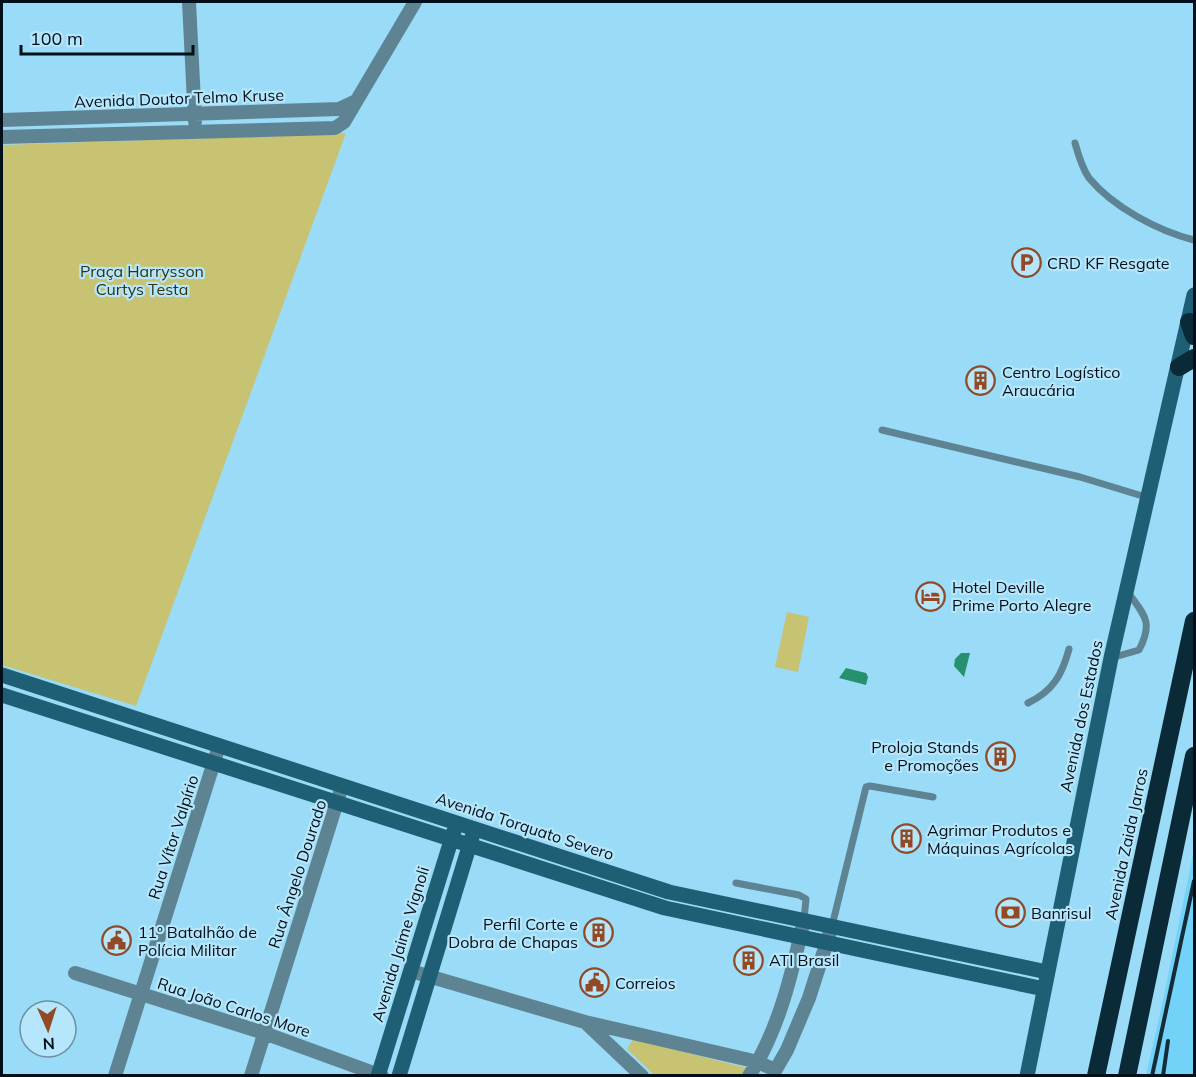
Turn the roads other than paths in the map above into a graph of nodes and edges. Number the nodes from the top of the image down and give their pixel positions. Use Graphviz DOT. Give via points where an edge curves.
graph roads {
  1 [pos="189,2"];
  2 [pos="415,2"];
  3 [pos="356,101"];
  4 [pos="195,114"];
  5 [pos="2,120"];
  6 [pos="196,132"];
  7 [pos="2,137"];
  8 [pos="1074,143"];
  9 [pos="1194,240"];
  10 [pos="1194,296"];
  11 [pos="1192,329"];
  12 [pos="1187,363"];
  13 [pos="882,430"];
  14 [pos="1149,498"];
  15 [pos="1127,590"];
  16 [pos="1194,621"];
  17 [pos="1069,649"];
  18 [pos="1111,658"];
  19 [pos="2,675"];
  20 [pos="2,695"];
  21 [pos="1028,703"];
  22 [pos="219,746"];
  23 [pos="1194,756"];
  24 [pos="214,763"];
  25 [pos="342,786"];
  26 [pos="933,797"];
  27 [pos="337,802"];
  28 [pos="457,823"];
  29 [pos="474,828"];
  30 [pos="451,839"];
  31 [pos="470,845"];
  32 [pos="577,862"];
  33 [pos="571,878"];
  34 [pos="736,883"];
  35 [pos="804,920"];
  36 [pos="832,926"];
  37 [pos="800,937"];
  38 [pos="825,942"];
  39 [pos="936,948"];
  40 [pos="930,964"];
  41 [pos="411,971"];
  42 [pos="1047,972"];
  43 [pos="75,973"];
  44 [pos="428,976"];
  45 [pos="1044,989"];
  46 [pos="141,994"];
  47 [pos="585,1022"];
  48 [pos="264,1033"];
  49 [pos="758,1062"];
  50 [pos="774,1073"];
  51 [pos="380,1074"];
  52 [pos="115,1076"];
  53 [pos="251,1076"];
  54 [pos="399,1076"];
  55 [pos="642,1076"];
  56 [pos="749,1076"];
  57 [pos="1027,1076"];
  58 [pos="1096,1076"];
  59 [pos="1127,1076"];
  1 -- 4 [label="street"];
  2 -- 3 [label="street"];
  3 -- 4 [label="street, Avenida Doutor Telmo Kruse" via="339,109"];
  3 -- 6 [label="street, Avenida Doutor Telmo Kruse" via="344,122 335,128"];
  4 -- 5 [label="street, Avenida Doutor Telmo Kruse"];
  4 -- 6 [label="street"];
  6 -- 7 [label="street, Avenida Doutor Telmo Kruse"];
  8 -- 9 [label="lane" via="1089,178 1112,198 1143,219"];
  10 -- 11 [label="street, Avenida dos Estados"];
  11 -- 12 [label="street, Avenida dos Estados"];
  12 -- 14 [label="street, Avenida dos Estados"];
  13 -- 14 [label="lane" via="1080,477"];
  14 -- 15 [label="street, Avenida dos Estados"];
  15 -- 18 [label="street, Avenida dos Estados"];
  15 -- 18 [label="lane" via="1147,618 1147,634 1139,650"];
  16 -- 58 [label="highway, Avenida Zaida Jarros"];
  17 -- 21 [label="lane" via="1057,682"];
  18 -- 42 [label="street, Avenida dos Estados"];
  19 -- 22 [label="street, Avenida Torquato Severo"];
  20 -- 24 [label="street"];
  22 -- 24 [label="street, Rua Vítor Valpírio"];
  22 -- 25 [label="street, Avenida Torquato Severo"];
  23 -- 59 [label="highway"];
  24 -- 27 [label="street"];
  24 -- 46 [label="street, Rua Vítor Valpírio"];
  25 -- 27 [label="street, Rua Ângelo Dourado"];
  25 -- 28 [label="street, Avenida Torquato Severo"];
  26 -- 36 [label="lane" via="866,787"];
  27 -- 30 [label="street"];
  27 -- 48 [label="street, Rua Ângelo Dourado"];
  28 -- 29 [label="street, Avenida Torquato Severo"];
  28 -- 30 [label="street, Avenida Jaime Vignoli"];
  29 -- 31 [label="street"];
  29 -- 32 [label="street, Avenida Torquato Severo"];
  30 -- 31 [label="street"];
  30 -- 41 [label="street, Avenida Jaime Vignoli"];
  31 -- 33 [label="street"];
  31 -- 44 [label="street"];
  32 -- 33 [label="street"];
  32 -- 35 [label="street, Avenida Torquato Severo" via="669,892"];
  33 -- 37 [label="street" via="665,908"];
  34 -- 35 [label="lane" via="800,895 808,905"];
  35 -- 36 [label="street, Avenida Torquato Severo"];
  35 -- 37 [label="street"];
  36 -- 38 [label="street"];
  36 -- 39 [label="street, Avenida Torquato Severo"];
  37 -- 38 [label="street"];
  37 -- 49 [label="street" via="785,993"];
  38 -- 40 [label="street"];
  38 -- 50 [label="street" via="809,998"];
  39 -- 40 [label="street"];
  39 -- 42 [label="street, Avenida Torquato Severo"];
  40 -- 45 [label="street"];
  41 -- 44 [label="street"];
  41 -- 51 [label="street, Avenida Jaime Vignoli"];
  42 -- 45 [label="street, Avenida dos Estados"];
  43 -- 46 [label="street, Rua João Carlos More"];
  44 -- 47 [label="street"];
  44 -- 54 [label="street"];
  45 -- 57 [label="street, Avenida dos Estados"];
  46 -- 48 [label="street, Rua João Carlos More"];
  46 -- 52 [label="street, Rua Vítor Valpírio"];
  47 -- 49 [label="street"];
  47 -- 55 [label="street"];
  48 -- 51 [label="street, Rua João Carlos More"];
  48 -- 53 [label="street, Rua Ângelo Dourado"];
  49 -- 50 [label="street"];
  49 -- 56 [label="street"];
}
